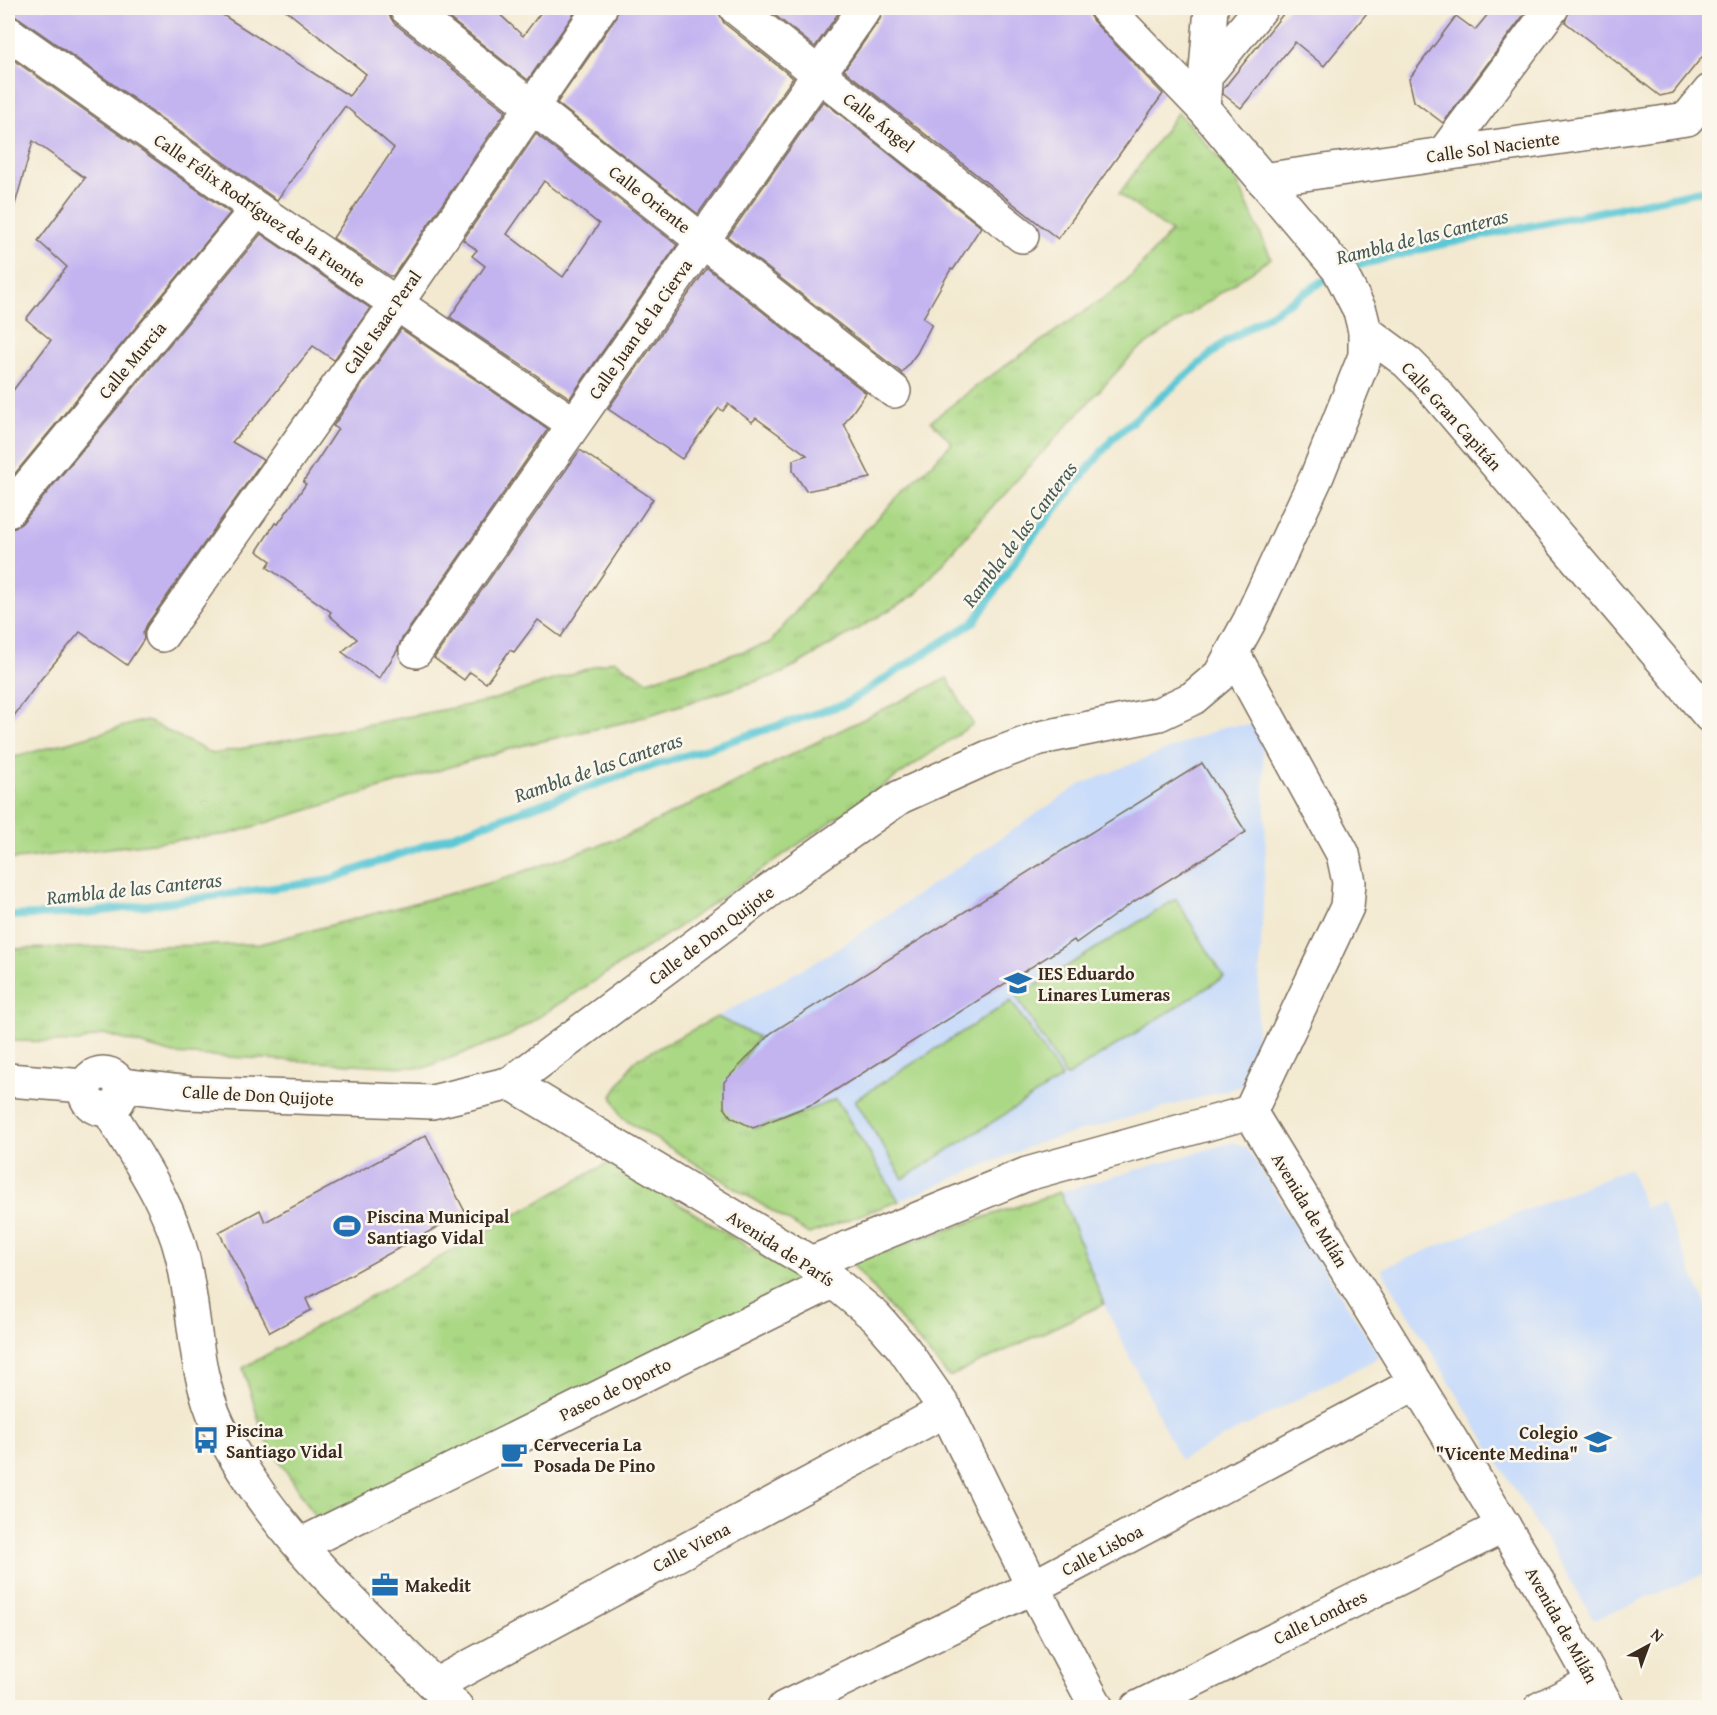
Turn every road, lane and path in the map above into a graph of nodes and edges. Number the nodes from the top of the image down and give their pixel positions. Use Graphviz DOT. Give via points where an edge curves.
graph roads {
  1 [pos="406,8"];
  2 [pos="600,8"];
  3 [pos="736,8"];
  4 [pos="865,8"];
  5 [pos="1106,8"];
  6 [pos="1211,8"];
  7 [pos="1261,8"];
  8 [pos="1552,8"];
  9 [pos="8,33"];
  10 [pos="819,75"];
  11 [pos="1206,75"];
  12 [pos="1710,91"];
  13 [pos="530,105"];
  14 [pos="1203,108"];
  15 [pos="1443,154"];
  16 [pos="1263,180"];
  17 [pos="257,209"];
  18 [pos="1022,236"];
  19 [pos="702,240"];
  20 [pos="396,304"];
  21 [pos="1365,331"];
  22 [pos="894,391"];
  23 [pos="574,424"];
  24 [pos="8,511"];
  25 [pos="162,635"];
  26 [pos="416,651"];
  27 [pos="1233,653"];
  28 [pos="1710,716"];
  29 [pos="8,1082"];
  30 [pos="511,1083"];
  31 [pos="114,1097"];
  32 [pos="1250,1112"];
  33 [pos="822,1272"];
  34 [pos="1416,1383"];
  35 [pos="946,1410"];
  36 [pos="1504,1526"];
  37 [pos="300,1545"];
  38 [pos="1033,1587"];
  39 [pos="1600,1694"];
  40 [pos="446,1696"];
  41 [pos="784,1707"];
  42 [pos="1096,1707"];
  43 [pos="1137,1707"];
  44 [pos="1541,1707"];
  1 -- 13 [label="street, Calle Oriente"];
  2 -- 13 [label="street, Calle Isaac Peral"];
  3 -- 10 [label="street, Calle Ángel"];
  4 -- 10 [label="street, Calle Juan de la Cierva"];
  5 -- 14 [label="street"];
  6 -- 11 [label="street"];
  7 -- 11 [label="street"];
  8 -- 15 [label="street"];
  9 -- 17 [label="street, Calle Félix Rodríguez de la Fuente"];
  10 -- 18 [label="street, Calle Ángel"];
  10 -- 19 [label="street, Calle Juan de la Cierva"];
  11 -- 14 [label="street"];
  12 -- 15 [label="street, Calle Sol Naciente" via="1687,120"];
  13 -- 19 [label="street, Calle Oriente"];
  13 -- 20 [label="street, Calle Isaac Peral"];
  14 -- 16 [label="street"];
  15 -- 16 [label="street, Calle Sol Naciente"];
  16 -- 21 [label="street" via="1339,270 1360,311"];
  17 -- 20 [label="street, Calle Félix Rodríguez de la Fuente"];
  17 -- 24 [label="street, Calle Murcia"];
  19 -- 22 [label="street, Calle Oriente"];
  19 -- 23 [label="street, Calle Juan de la Cierva"];
  20 -- 23 [label="street, Calle Félix Rodríguez de la Fuente"];
  20 -- 25 [label="street, Calle Isaac Peral"];
  21 -- 27 [label="street, Calle de Don Quijote" via="1365,356 1317,476"];
  21 -- 28 [label="street, Calle Gran Capitán" via="1407,362 1425,381"];
  23 -- 26 [label="street, Calle Juan de la Cierva"];
  27 -- 30 [label="street, Calle de Don Quijote" via="1220,675 1193,699 1159,714 1040,738 900,797"];
  27 -- 32 [label="street" via="1343,854 1349,882 1347,907"];
  29 -- 31 [label="street" via="85,1086 85,1097 92,1106 103,1110"];
  30 -- 31 [label="street, Calle de Don Quijote" via="432,1102 189,1093"];
  30 -- 33 [label="street, Avenida de París"];
  31 -- 37 [label="street" via="182,1254 201,1374 217,1423 251,1482"];
  32 -- 33 [label="street" via="1027,1174"];
  32 -- 34 [label="street, Avenida de Milán"];
  33 -- 35 [label="street, Avenida de París" via="876,1317"];
  33 -- 37 [label="street, Paseo de Oporto"];
  34 -- 36 [label="street, Avenida de Milán"];
  34 -- 38 [label="street, Calle Lisboa"];
  35 -- 38 [label="street, Avenida de París"];
  35 -- 40 [label="street, Calle Viena"];
  36 -- 39 [label="street, Avenida de Milán"];
  36 -- 43 [label="street, Calle Londres"];
  37 -- 40 [label="street"];
  38 -- 41 [label="street, Calle Lisboa"];
  38 -- 42 [label="street, Avenida de París"];
  39 -- 44 [label="street"];
}
